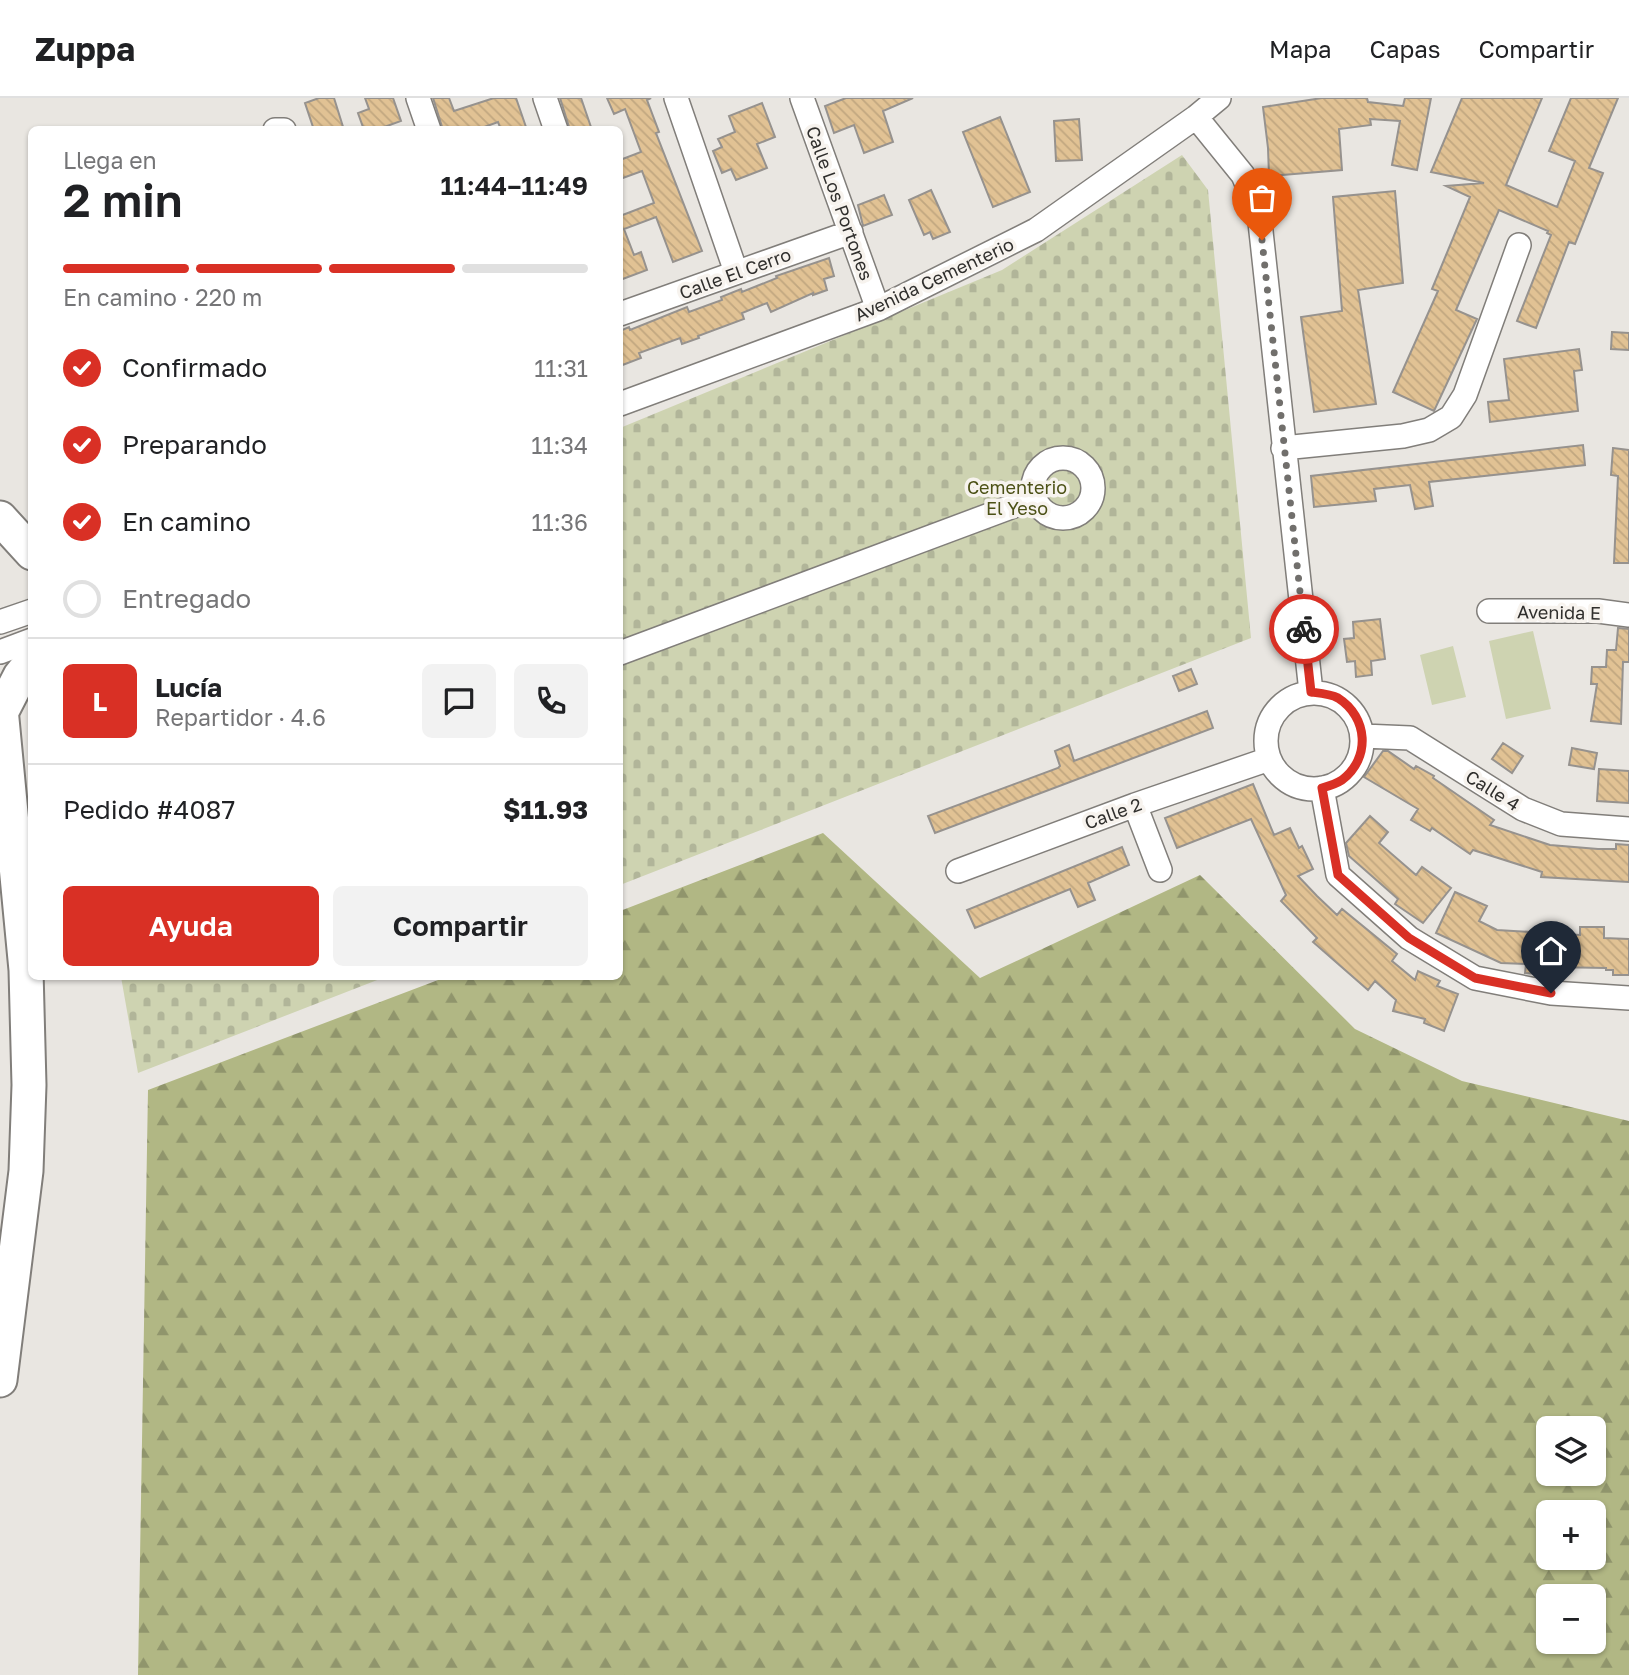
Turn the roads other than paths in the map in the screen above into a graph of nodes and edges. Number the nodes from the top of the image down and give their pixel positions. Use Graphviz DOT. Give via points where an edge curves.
graph roads {
  1 [pos="418,98"];
  2 [pos="545,98"];
  3 [pos="676,98"];
  4 [pos="1219,98"];
  5 [pos="805,99"];
  6 [pos="1196,117"];
  7 [pos="428,126"];
  8 [pos="555,126"];
  9 [pos="851,232"];
  10 [pos="1519,245"];
  11 [pos="736,272"];
  12 [pos="878,309"];
  13 [pos="623,311"];
  14 [pos="623,403"];
  15 [pos="1283,448"];
  16 [pos="1035,498"];
  17 [pos="0,518"];
  18 [pos="28,549"];
  19 [pos="1489,611"];
  20 [pos="28,612"];
  21 [pos="1629,615"];
  22 [pos="0,622"];
  23 [pos="28,642"];
  24 [pos="0,652"];
  25 [pos="623,652"];
  26 [pos="28,665"];
  27 [pos="1311,692"];
  28 [pos="1,704"];
  29 [pos="1363,736"];
  30 [pos="1269,759"];
  31 [pos="1322,788"];
  32 [pos="1135,805"];
  33 [pos="1629,829"];
  34 [pos="1160,870"];
  35 [pos="958,871"];
  36 [pos="1629,998"];
  37 [pos="0,1380"];
  1 -- 7 [label="street"];
  2 -- 8 [label="street"];
  3 -- 11 [label="street"];
  4 -- 6 [label="street, Avenida Cementerio"];
  5 -- 9 [label="street, Calle Los Portones"];
  6 -- 12 [label="street, Avenida Cementerio" via="1036,230"];
  6 -- 15 [label="street" via="1243,175 1259,214"];
  9 -- 11 [label="street, Calle El Cerro"];
  9 -- 12 [label="street, Calle Los Portones"];
  10 -- 15 [label="street" via="1465,395 1451,417 1429,430 1402,436"];
  11 -- 13 [label="street, Calle El Cerro"];
  12 -- 14 [label="street, Avenida Cementerio"];
  15 -- 27 [label="street"];
  16 -- 25 [label="street"];
  17 -- 18 [label="highway"];
  19 -- 21 [label="street, Avenida E"];
  20 -- 22 [label="street"];
  23 -- 24 [label="street"];
  26 -- 28 [label="highway"];
  27 -- 29 [label="street" via="1336,696 1355,713"];
  27 -- 30 [label="street" via="1279,707 1267,732"];
  28 -- 37 [label="highway" via="26,970 29,1086 26,1171"];
  29 -- 31 [label="street" via="1353,770"];
  29 -- 33 [label="street, Calle 4" via="1410,738 1523,810 1561,824"];
  30 -- 31 [label="street" via="1290,783"];
  30 -- 32 [label="street, Calle 2"];
  31 -- 36 [label="street" via="1338,875 1409,938 1475,978 1551,993"];
  32 -- 34 [label="street"];
  32 -- 35 [label="street, Calle 2"];
}
